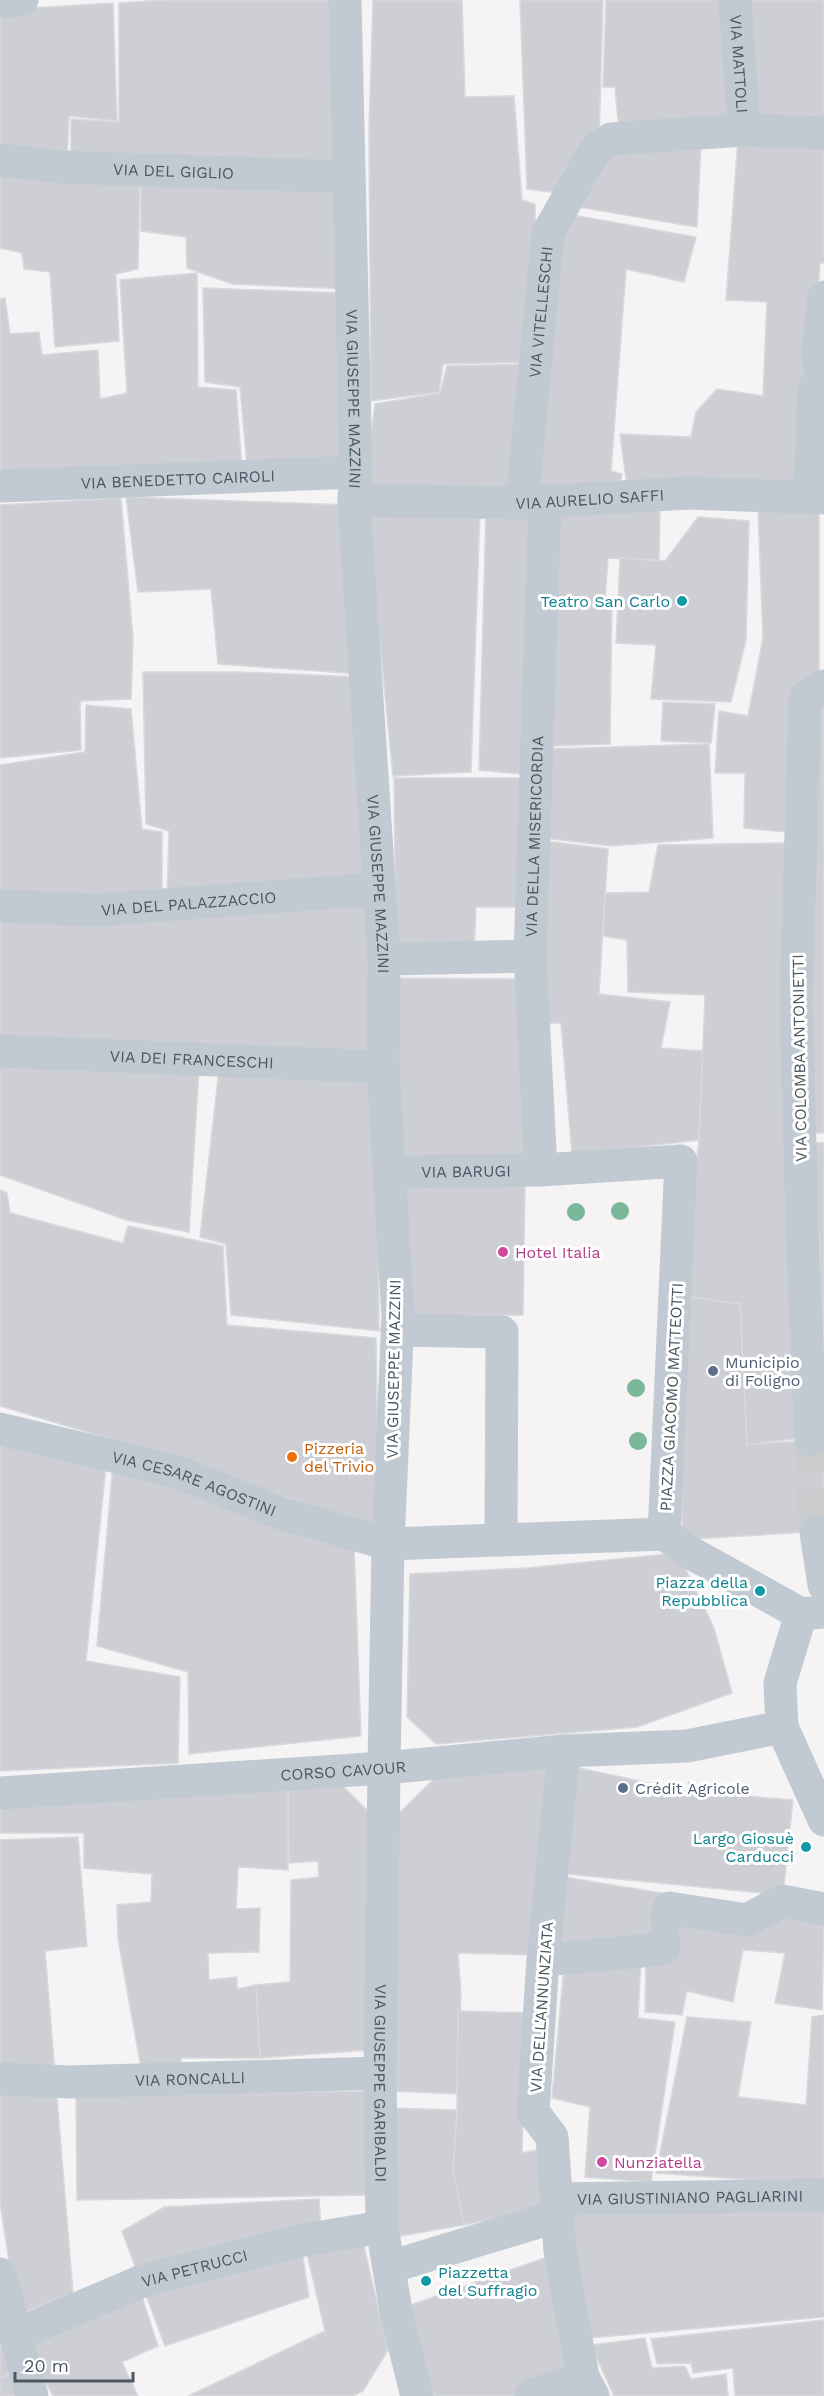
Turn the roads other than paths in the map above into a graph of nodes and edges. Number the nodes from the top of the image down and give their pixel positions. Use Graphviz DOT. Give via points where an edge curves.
graph roads {
  1 [pos="22,0"];
  2 [pos="345,0"];
  3 [pos="735,0"];
  4 [pos="0,1"];
  5 [pos="744,130"];
  6 [pos="824,133"];
  7 [pos="0,160"];
  8 [pos="349,177"];
  9 [pos="824,297"];
  10 [pos="0,486"];
  11 [pos="355,486"];
  12 [pos="817,498"];
  13 [pos="534,502"];
  14 [pos="824,686"];
  15 [pos="377,889"];
  16 [pos="0,906"];
  17 [pos="530,956"];
  18 [pos="384,959"];
  19 [pos="0,1051"];
  20 [pos="383,1067"];
  21 [pos="542,1170"];
  22 [pos="390,1172"];
  23 [pos="397,1330"];
  24 [pos="0,1429"];
  25 [pos="812,1440"];
  26 [pos="664,1533"];
  27 [pos="817,1538"];
  28 [pos="501,1540"];
  29 [pos="388,1545"];
  30 [pos="824,1585"];
  31 [pos="812,1613"];
  32 [pos="782,1726"];
  33 [pos="564,1751"];
  34 [pos="384,1768"];
  35 [pos="0,1793"];
  36 [pos="824,1820"];
  37 [pos="824,1909"];
  38 [pos="543,1960"];
  39 [pos="365,2073"];
  40 [pos="0,2079"];
  41 [pos="824,2195"];
  42 [pos="557,2207"];
  43 [pos="382,2227"];
  44 [pos="390,2267"];
  45 [pos="0,2274"];
  46 [pos="15,2335"];
  47 [pos="588,2386"];
  48 [pos="415,2395"];
  49 [pos="32,2396"];
  50 [pos="531,2396"];
  1 -- 4 [label="street"];
  2 -- 8 [label="street, VIA GIUSEPPE MAZZINI"];
  3 -- 5 [label="street, VIA MATTOLI"];
  5 -- 6 [label="street, VIA VITELLESCHI"];
  5 -- 13 [label="street, VIA VITELLESCHI" via="611,139 596,148 548,233"];
  7 -- 8 [label="street, VIA DEL GIGLIO" via="61,166"];
  8 -- 11 [label="street, VIA GIUSEPPE MAZZINI"];
  9 -- 12 [label="street" via="818,353 821,377 813,389"];
  10 -- 11 [label="street, VIA BENEDETTO CAIROLI"];
  11 -- 13 [label="street, VIA AURELIO SAFFI"];
  11 -- 15 [label="street, VIA GIUSEPPE MAZZINI"];
  12 -- 13 [label="street, VIA AURELIO SAFFI" via="687,493"];
  13 -- 17 [label="street, VIA DELLA MISERICORDIA"];
  14 -- 25 [label="street, VIA COLOMBA ANTONIETTI" via="805,698 796,1001"];
  15 -- 16 [label="street, VIA DEL PALAZZACCIO" via="97,910"];
  15 -- 18 [label="street, VIA GIUSEPPE MAZZINI"];
  17 -- 18 [label="street"];
  17 -- 21 [label="street, VIA DELLA MISERICORDIA"];
  18 -- 20 [label="street, VIA GIUSEPPE MAZZINI"];
  19 -- 20 [label="street, VIA DEI FRANCESCHI"];
  20 -- 22 [label="street, VIA GIUSEPPE MAZZINI"];
  21 -- 22 [label="street, VIA BARUGI"];
  21 -- 26 [label="street, PIAZZA GIACOMO MATTEOTTI" via="681,1161"];
  22 -- 23 [label="street, VIA GIUSEPPE MAZZINI"];
  23 -- 28 [label="street" via="502,1332"];
  23 -- 29 [label="street, VIA GIUSEPPE MAZZINI"];
  24 -- 29 [label="street, VIA CESARE AGOSTINI" via="175,1471 283,1514"];
  26 -- 28 [label="street, PIAZZA GIACOMO MATTEOTTI"];
  26 -- 31 [label="street" via="691,1553"];
  27 -- 30 [label="street"];
  28 -- 29 [label="street, PIAZZA GIACOMO MATTEOTTI"];
  29 -- 34 [label="street, VIA GIUSEPPE MAZZINI"];
  31 -- 32 [label="street" via="780,1683"];
  32 -- 33 [label="street, CORSO CAVOUR" via="687,1746"];
  32 -- 36 [label="street"];
  33 -- 34 [label="street, CORSO CAVOUR"];
  33 -- 38 [label="street, VIA DELL'ANNUNZIATA"];
  34 -- 35 [label="street, CORSO CAVOUR"];
  34 -- 39 [label="street, VIA GIUSEPPE GARIBALDI"];
  37 -- 38 [label="street" via="782,1901 747,1920 669,1908 663,1949"];
  38 -- 42 [label="street, VIA DELL'ANNUNZIATA" via="533,2112 552,2137"];
  39 -- 40 [label="street, VIA RONCALLI" via="70,2082"];
  39 -- 43 [label="street, VIA GIUSEPPE GARIBALDI"];
  41 -- 42 [label="street, VIA GIUSTINIANO PAGLIARINI"];
  42 -- 44 [label="street"];
  42 -- 47 [label="street, VIA DELL'ANNUNZIATA" via="560,2251"];
  43 -- 44 [label="street, VIA GIUSEPPE GARIBALDI"];
  43 -- 46 [label="street, VIA PETRUCCI" via="298,2241 140,2282"];
  44 -- 48 [label="street, VIA GIUSEPPE GARIBALDI"];
  45 -- 46 [label="street"];
  46 -- 49 [label="street"];
  47 -- 50 [label="street"];
}
